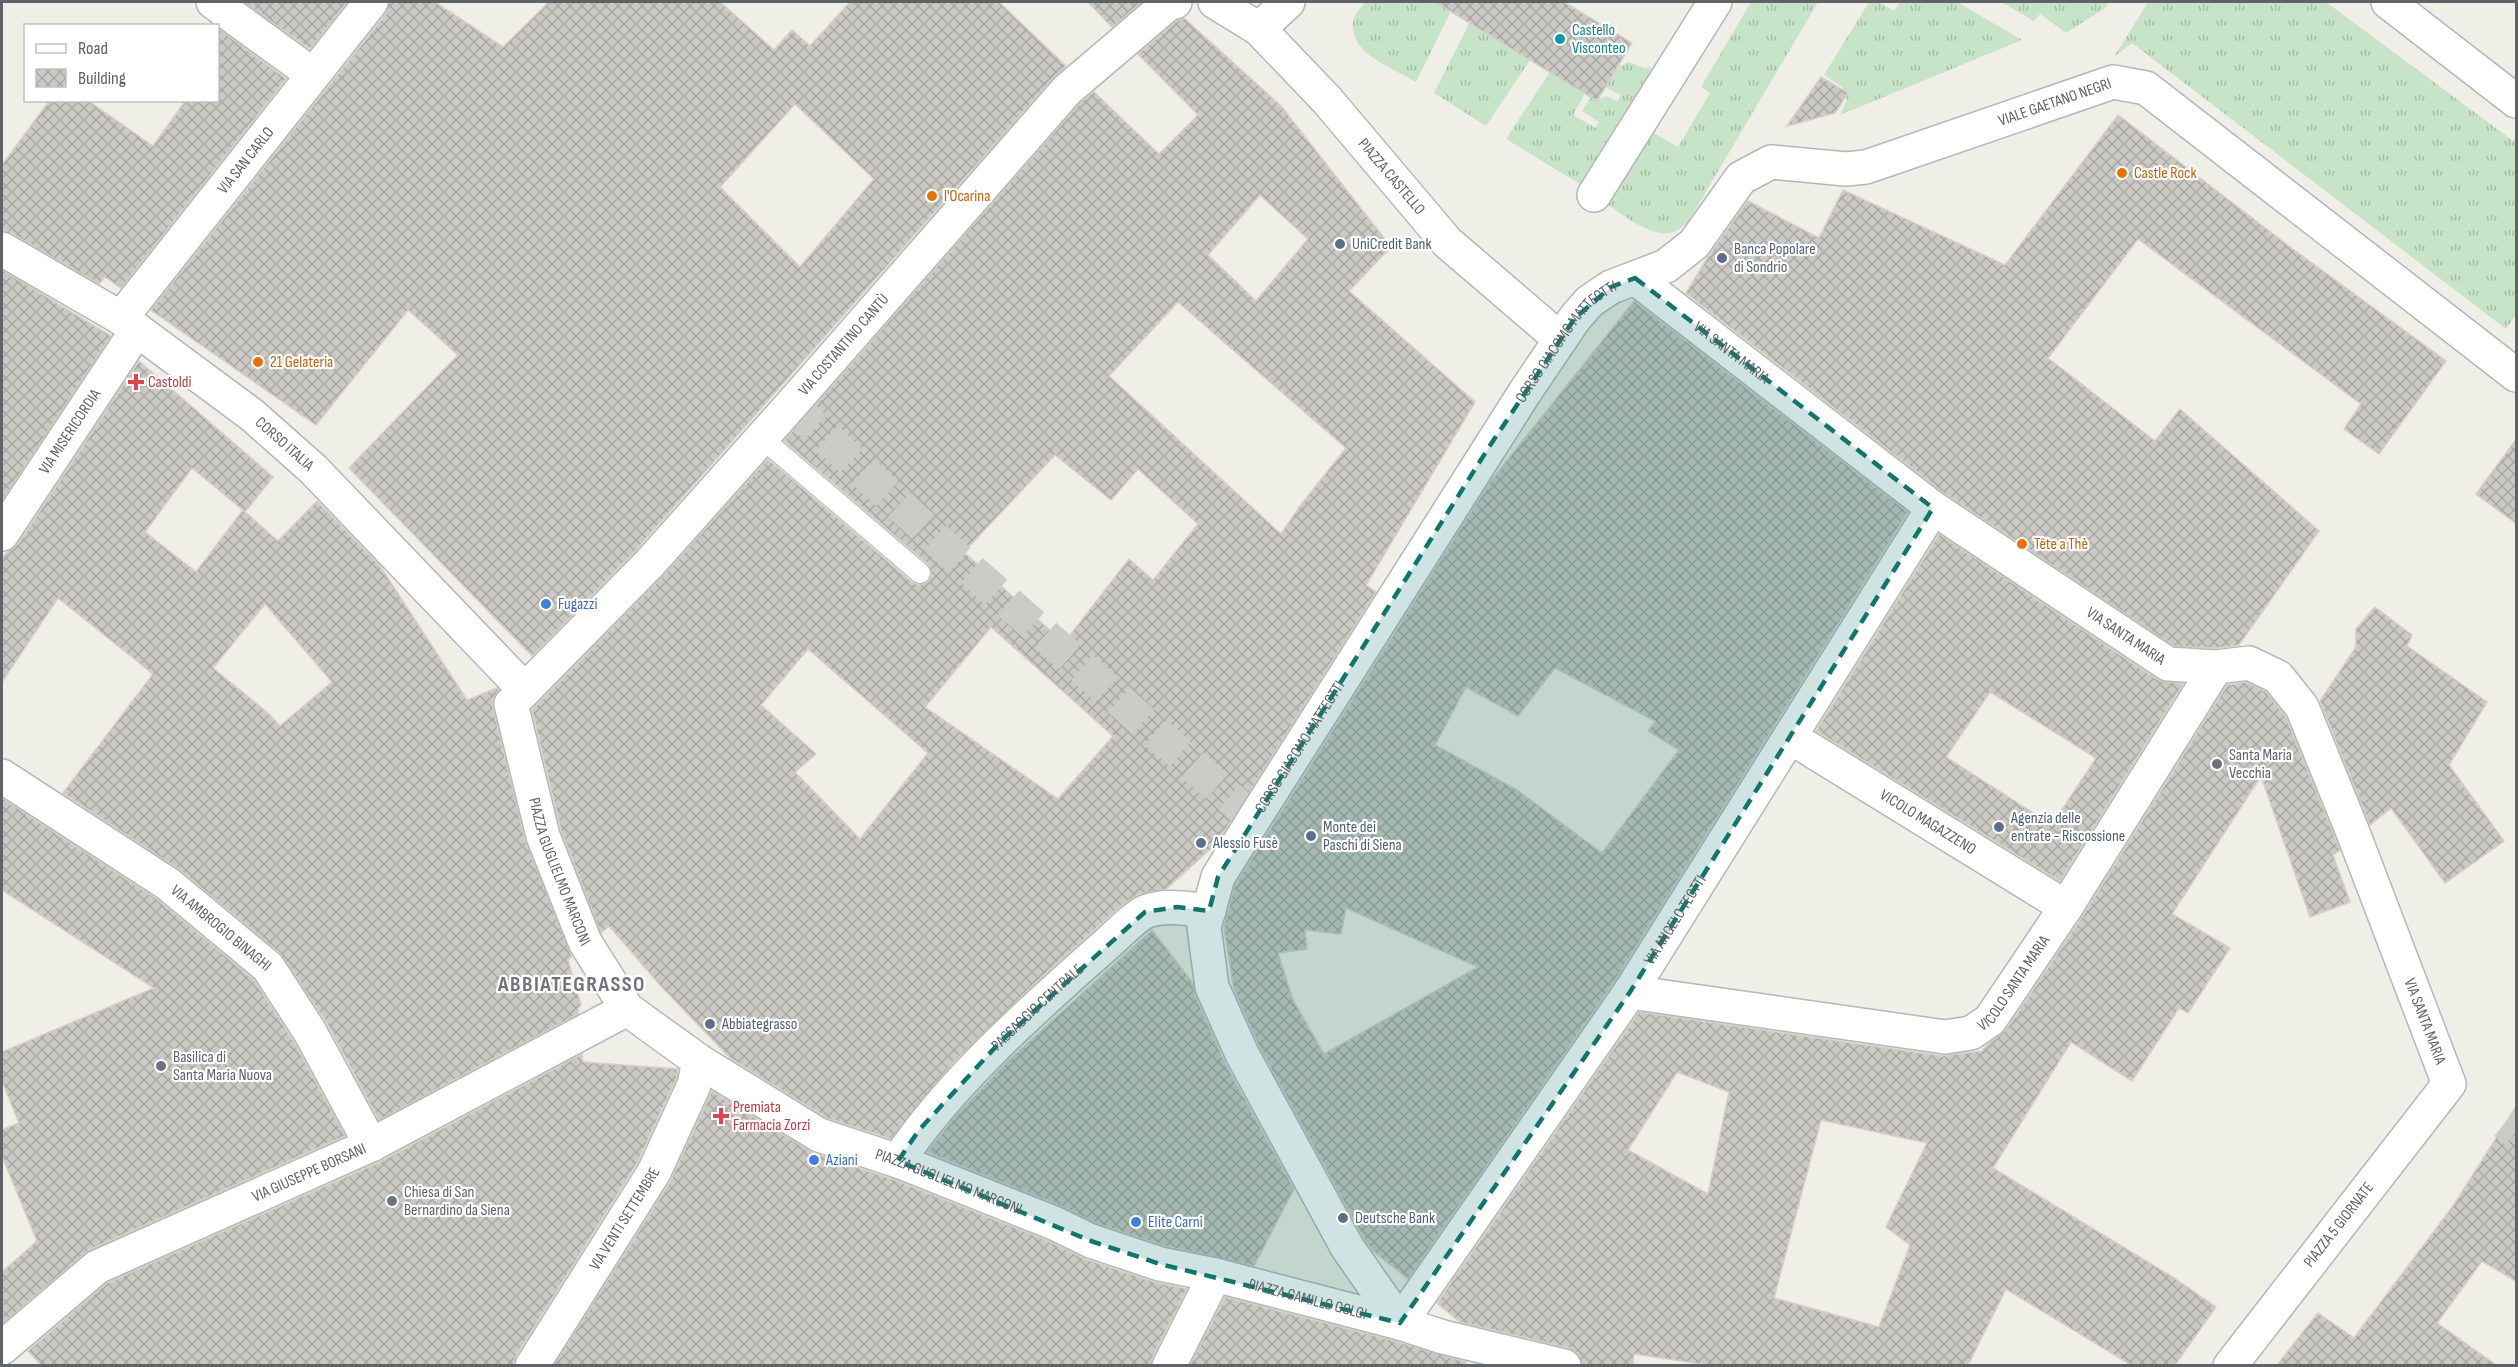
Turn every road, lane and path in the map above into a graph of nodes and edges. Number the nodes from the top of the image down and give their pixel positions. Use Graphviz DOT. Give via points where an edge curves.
graph roads {
  1 [pos="213,2"];
  2 [pos="370,2"];
  3 [pos="1215,2"];
  4 [pos="1288,2"];
  5 [pos="1714,2"];
  6 [pos="2388,2"];
  7 [pos="1171,3"];
  8 [pos="1259,29"];
  9 [pos="312,74"];
  10 [pos="2517,101"];
  11 [pos="1594,195"];
  12 [pos="2,249"];
  13 [pos="1666,266"];
  14 [pos="1635,278"];
  15 [pos="129,324"];
  16 [pos="1560,339"];
  17 [pos="2514,369"];
  18 [pos="762,438"];
  19 [pos="1933,508"];
  20 [pos="2,534"];
  21 [pos="920,573"];
  22 [pos="2216,667"];
  23 [pos="525,690"];
  24 [pos="1790,737"];
  25 [pos="2,776"];
  26 [pos="2066,907"];
  27 [pos="1209,911"];
  28 [pos="1630,992"];
  29 [pos="627,1009"];
  30 [pos="699,1061"];
  31 [pos="2449,1084"];
  32 [pos="370,1145"];
  33 [pos="898,1161"];
  34 [pos="1215,1275"];
  35 [pos="1400,1323"];
  36 [pos="2,1348"];
  37 [pos="532,1365"];
  38 [pos="1169,1365"];
  39 [pos="1564,1365"];
  40 [pos="2230,1365"];
  1 -- 9 [label="street"];
  2 -- 9 [label="street, VIA SAN CARLO"];
  3 -- 8 [label="street, PIAZZA CASTELLO"];
  4 -- 8 [label="street"];
  5 -- 11 [label="street"];
  6 -- 10 [label="street"];
  7 -- 18 [label="street, VIA COSTANTINO CANTÙ" via="1067,90"];
  8 -- 16 [label="street, PIAZZA CASTELLO" via="1327,100 1447,242"];
  9 -- 15 [label="street, VIA SAN CARLO"];
  12 -- 15 [label="street, CORSO ITALIA"];
  13 -- 14 [label="street, CORSO GIACOMO MATTEOTTI"];
  13 -- 17 [label="street, VIALE GAETANO NEGRI" via="1694,244 1741,178 1771,162 1846,170 1866,167 2113,82 2146,87"];
  14 -- 16 [label="street, CORSO GIACOMO MATTEOTTI" via="1590,301"];
  14 -- 19 [label="street, VIA SANTA MARIA"];
  15 -- 20 [label="street, VIA MISERICORDIA"];
  15 -- 23 [label="street, CORSO ITALIA" via="252,415 313,470"];
  16 -- 27 [label="street, CORSO GIACOMO MATTEOTTI" via="1218,877"];
  18 -- 21 [label="lane"];
  18 -- 23 [label="street, VIA COSTANTINO CANTÙ" via="648,564"];
  19 -- 22 [label="street, VIA SANTA MARIA" via="2168,664"];
  19 -- 24 [label="street, VIA ANGELO TEOTTI"];
  22 -- 26 [label="street, VICOLO SANTA MARIA"];
  22 -- 31 [label="street, VIA SANTA MARIA" via="2249,663 2278,677 2302,708"];
  23 -- 29 [label="street, PIAZZA GUGLIELMO MARCONI" via="511,704 543,836 585,942"];
  24 -- 26 [label="street, VICOLO MAGAZZENO"];
  24 -- 28 [label="street, VIA ANGELO TEOTTI"];
  25 -- 32 [label="street, VIA AMBROGIO BINAGHI" via="168,884 268,967 310,1032"];
  26 -- 28 [label="street, VICOLO SANTA MARIA" via="1990,1020 1971,1033 1946,1036"];
  27 -- 33 [label="street, PASSAGGIO CENTRALE" via="1177,907 1144,912 1002,1040 919,1130"];
  27 -- 35 [label="street, CORSO GIACOMO MATTEOTTI" via="1204,927 1212,987 1242,1054 1347,1247"];
  28 -- 35 [label="street, VIA ANGELO TEOTTI"];
  29 -- 30 [label="street, PIAZZA GUGLIELMO MARCONI"];
  29 -- 32 [label="street, VIA GIUSEPPE BORSANI"];
  30 -- 33 [label="street, PIAZZA GUGLIELMO MARCONI" via="819,1135"];
  30 -- 37 [label="street, VIA VENTI SETTEMBRE" via="694,1085 654,1172 559,1343"];
  31 -- 40 [label="street, PIAZZA 5 GIORNATE"];
  32 -- 36 [label="street, VIA GIUSEPPE BORSANI" via="97,1267"];
  33 -- 34 [label="street, PIAZZA GUGLIELMO MARCONI" via="1091,1241 1160,1264"];
  34 -- 35 [label="street, PIAZZA CAMILLO GOLGI"];
  34 -- 38 [label="street"];
  35 -- 39 [label="street, PIAZZA CAMILLO GOLGI"];
}
